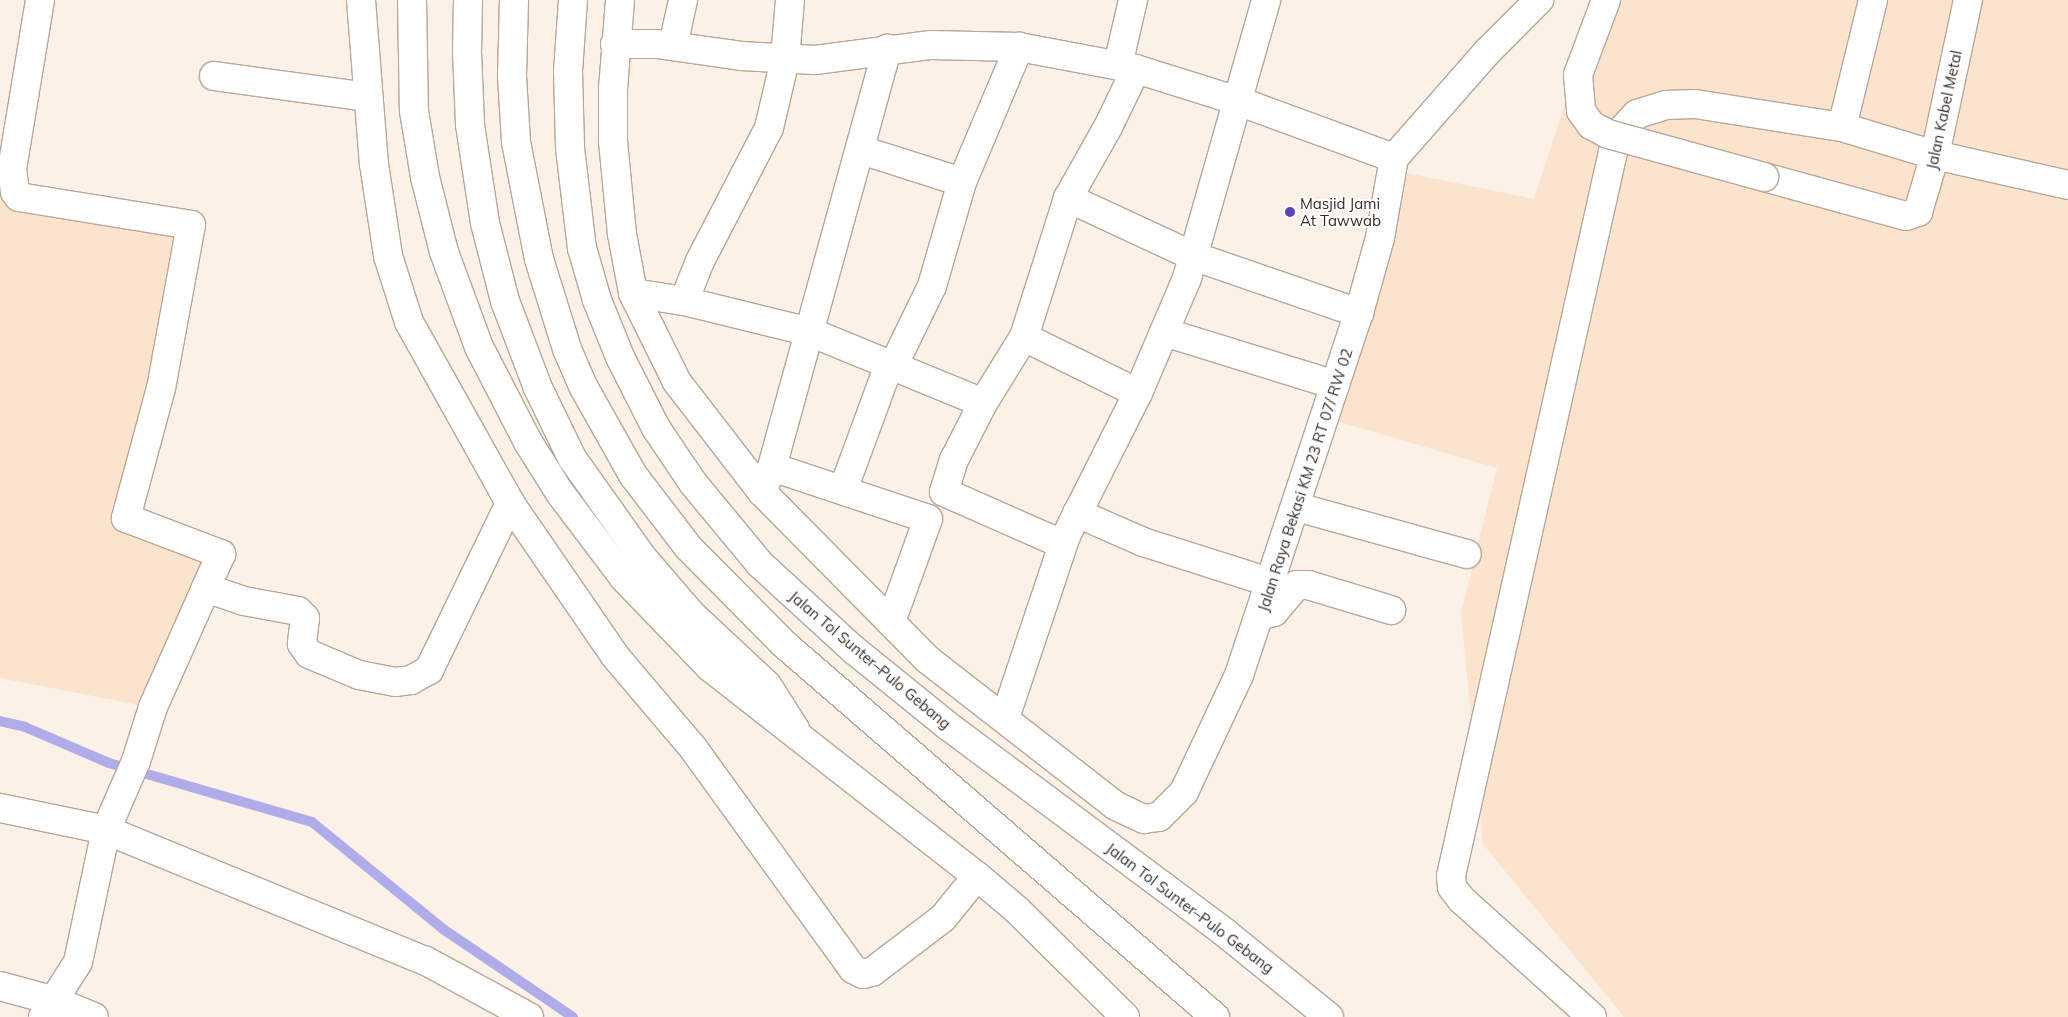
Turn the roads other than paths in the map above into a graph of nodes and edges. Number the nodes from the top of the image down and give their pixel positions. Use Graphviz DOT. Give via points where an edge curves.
graph roads {
  1 [pos="40,0"];
  2 [pos="361,0"];
  3 [pos="412,0"];
  4 [pos="468,0"];
  5 [pos="514,0"];
  6 [pos="574,0"];
  7 [pos="620,0"];
  8 [pos="682,0"];
  9 [pos="790,0"];
  10 [pos="1133,0"];
  11 [pos="1266,0"];
  12 [pos="1539,0"];
  13 [pos="1606,0"];
  14 [pos="1873,0"];
  15 [pos="1968,0"];
  16 [pos="616,44"];
  17 [pos="673,46"];
  18 [pos="1019,47"];
  19 [pos="887,48"];
  20 [pos="785,58"];
  21 [pos="1127,67"];
  22 [pos="214,76"];
  23 [pos="368,97"];
  24 [pos="1238,101"];
  25 [pos="1842,127"];
  26 [pos="861,150"];
  27 [pos="1935,155"];
  28 [pos="1394,158"];
  29 [pos="962,182"];
  30 [pos="2068,184"];
  31 [pos="1068,198"];
  32 [pos="1193,256"];
  33 [pos="633,293"];
  34 [pos="684,301"];
  35 [pos="1360,313"];
  36 [pos="810,332"];
  37 [pos="1164,332"];
  38 [pos="1024,337"];
  39 [pos="890,362"];
  40 [pos="1335,385"];
  41 [pos="1138,393"];
  42 [pos="983,403"];
  43 [pos="772,467"];
  44 [pos="843,490"];
  45 [pos="762,492"];
  46 [pos="510,503"];
  47 [pos="1297,507"];
  48 [pos="1077,513"];
  49 [pos="1062,544"];
  50 [pos="1467,554"];
  51 [pos="1272,583"];
  52 [pos="206,588"];
  53 [pos="1391,610"];
  54 [pos="1261,615"];
  55 [pos="890,622"];
  56 [pos="1005,718"];
  57 [pos="800,740"];
  58 [pos="0,808"];
  59 [pos="110,821"];
  60 [pos="977,876"];
  61 [pos="0,986"];
  62 [pos="49,1009"];
  63 [pos="94,1017"];
  64 [pos="529,1017"];
  65 [pos="1125,1017"];
  66 [pos="1215,1017"];
  67 [pos="1329,1017"];
  68 [pos="1592,1017"];
  1 -- 52 [label="main road" via="12,170 15,192 19,197 192,224 162,388 126,518 221,554"];
  2 -- 23 [label="main road"];
  3 -- 57 [label="main road" via="412,80 425,177 454,286 498,385 560,493 624,578 710,667"];
  4 -- 57 [label="main road" via="466,52 470,125 485,223 506,301 538,388 572,458 642,556 691,614 770,689 789,716"];
  5 -- 66 [label="main road" via="512,76 516,142 539,260 567,349 583,386 633,476 688,547 784,644"];
  6 -- 67 [label="main road, Jalan Tol Sunter–Pulo Gebang" via="568,71 572,170 584,256 600,309 620,357 668,448 736,537 811,613 893,683 1191,906"];
  7 -- 16 [label="main road, Jalan Raya Bekasi KM 23 RT 07/ RW 02"];
  8 -- 17 [label="main road"];
  9 -- 20 [label="main road"];
  10 -- 21 [label="main road"];
  11 -- 24 [label="main road"];
  12 -- 28 [label="main road" via="1487,52"];
  13 -- 27 [label="main road, Jalan Kabel Metal, bridge" via="1578,75 1581,111 1591,125 1608,134 1912,215 1922,206"];
  14 -- 25 [label="main road"];
  15 -- 27 [label="main road, Jalan Kabel Metal"];
  16 -- 17 [label="main road"];
  16 -- 33 [label="main road, Jalan Raya Bekasi KM 23 RT 07/ RW 02" via="613,141 622,234"];
  17 -- 20 [label="main road" via="741,56"];
  18 -- 19 [label="main road" via="930,45"];
  18 -- 21 [label="main road"];
  18 -- 29 [label="main road"];
  19 -- 20 [label="main road" via="846,58"];
  19 -- 26 [label="main road"];
  20 -- 34 [label="main road" via="769,128 700,261"];
  21 -- 24 [label="main road"];
  21 -- 31 [label="main road" via="1108,127"];
  22 -- 23 [label="main road"];
  23 -- 46 [label="main road" via="388,256 409,322"];
  24 -- 28 [label="main road"];
  24 -- 32 [label="main road"];
  25 -- 27 [label="main road"];
  25 -- 68 [label="main road" via="1694,104 1666,105 1637,114 1622,130 1613,152 1451,876 1452,888 1461,898"];
  26 -- 29 [label="main road"];
  26 -- 36 [label="main road"];
  27 -- 30 [label="main road"];
  28 -- 35 [label="main road, Jalan Raya Bekasi KM 23 RT 07/ RW 02" via="1380,238"];
  29 -- 39 [label="main road" via="932,286 897,358"];
  31 -- 32 [label="main road"];
  31 -- 38 [label="main road"];
  32 -- 35 [label="main road"];
  32 -- 37 [label="main road"];
  33 -- 34 [label="main road"];
  33 -- 45 [label="main road, Jalan Raya Bekasi KM 23 RT 07/ RW 02" via="677,382"];
  34 -- 36 [label="main road"];
  35 -- 40 [label="main road, Jalan Raya Bekasi KM 23 RT 07/ RW 02"];
  36 -- 39 [label="main road"];
  36 -- 43 [label="main road"];
  37 -- 40 [label="main road"];
  37 -- 41 [label="main road"];
  38 -- 41 [label="main road"];
  38 -- 42 [label="main road"];
  39 -- 42 [label="main road"];
  39 -- 44 [label="main road"];
  40 -- 47 [label="main road, Jalan Raya Bekasi KM 23 RT 07/ RW 02"];
  41 -- 48 [label="main road"];
  42 -- 49 [label="main road" via="954,460 944,492"];
  43 -- 44 [label="main road"];
  43 -- 45 [label="main road"];
  44 -- 55 [label="main road" via="928,519"];
  45 -- 55 [label="main road, Jalan Raya Bekasi KM 23 RT 07/ RW 02"];
  46 -- 52 [label="main road" via="429,670 411,680 395,682 359,675 309,654 302,644 305,618 298,611 244,601"];
  46 -- 60 [label="main road" via="615,656 693,748 853,968 863,974 872,972 943,918"];
  47 -- 50 [label="main road"];
  47 -- 51 [label="main road, Jalan Raya Bekasi KM 23 RT 07/ RW 02"];
  48 -- 49 [label="main road"];
  48 -- 51 [label="main road" via="1143,542"];
  49 -- 56 [label="main road"];
  51 -- 54 [label="main road, Jalan Raya Bekasi KM 23 RT 07/ RW 02"];
  52 -- 59 [label="main road" via="153,707 136,761"];
  53 -- 54 [label="main road" via="1308,585 1297,585 1274,612"];
  54 -- 56 [label="main road, Jalan Raya Bekasi KM 23 RT 07/ RW 02" via="1240,675 1184,792 1160,817 1144,819 1116,806"];
  55 -- 56 [label="main road, Jalan Raya Bekasi KM 23 RT 07/ RW 02" via="947,676"];
  57 -- 60 [label="main road" via="875,794"];
  58 -- 59 [label="main road"];
  59 -- 62 [label="main road" via="78,962"];
  59 -- 64 [label="main road" via="426,961"];
  60 -- 65 [label="main road" via="1044,936"];
  61 -- 62 [label="main road"];
  62 -- 63 [label="main road"];
}
